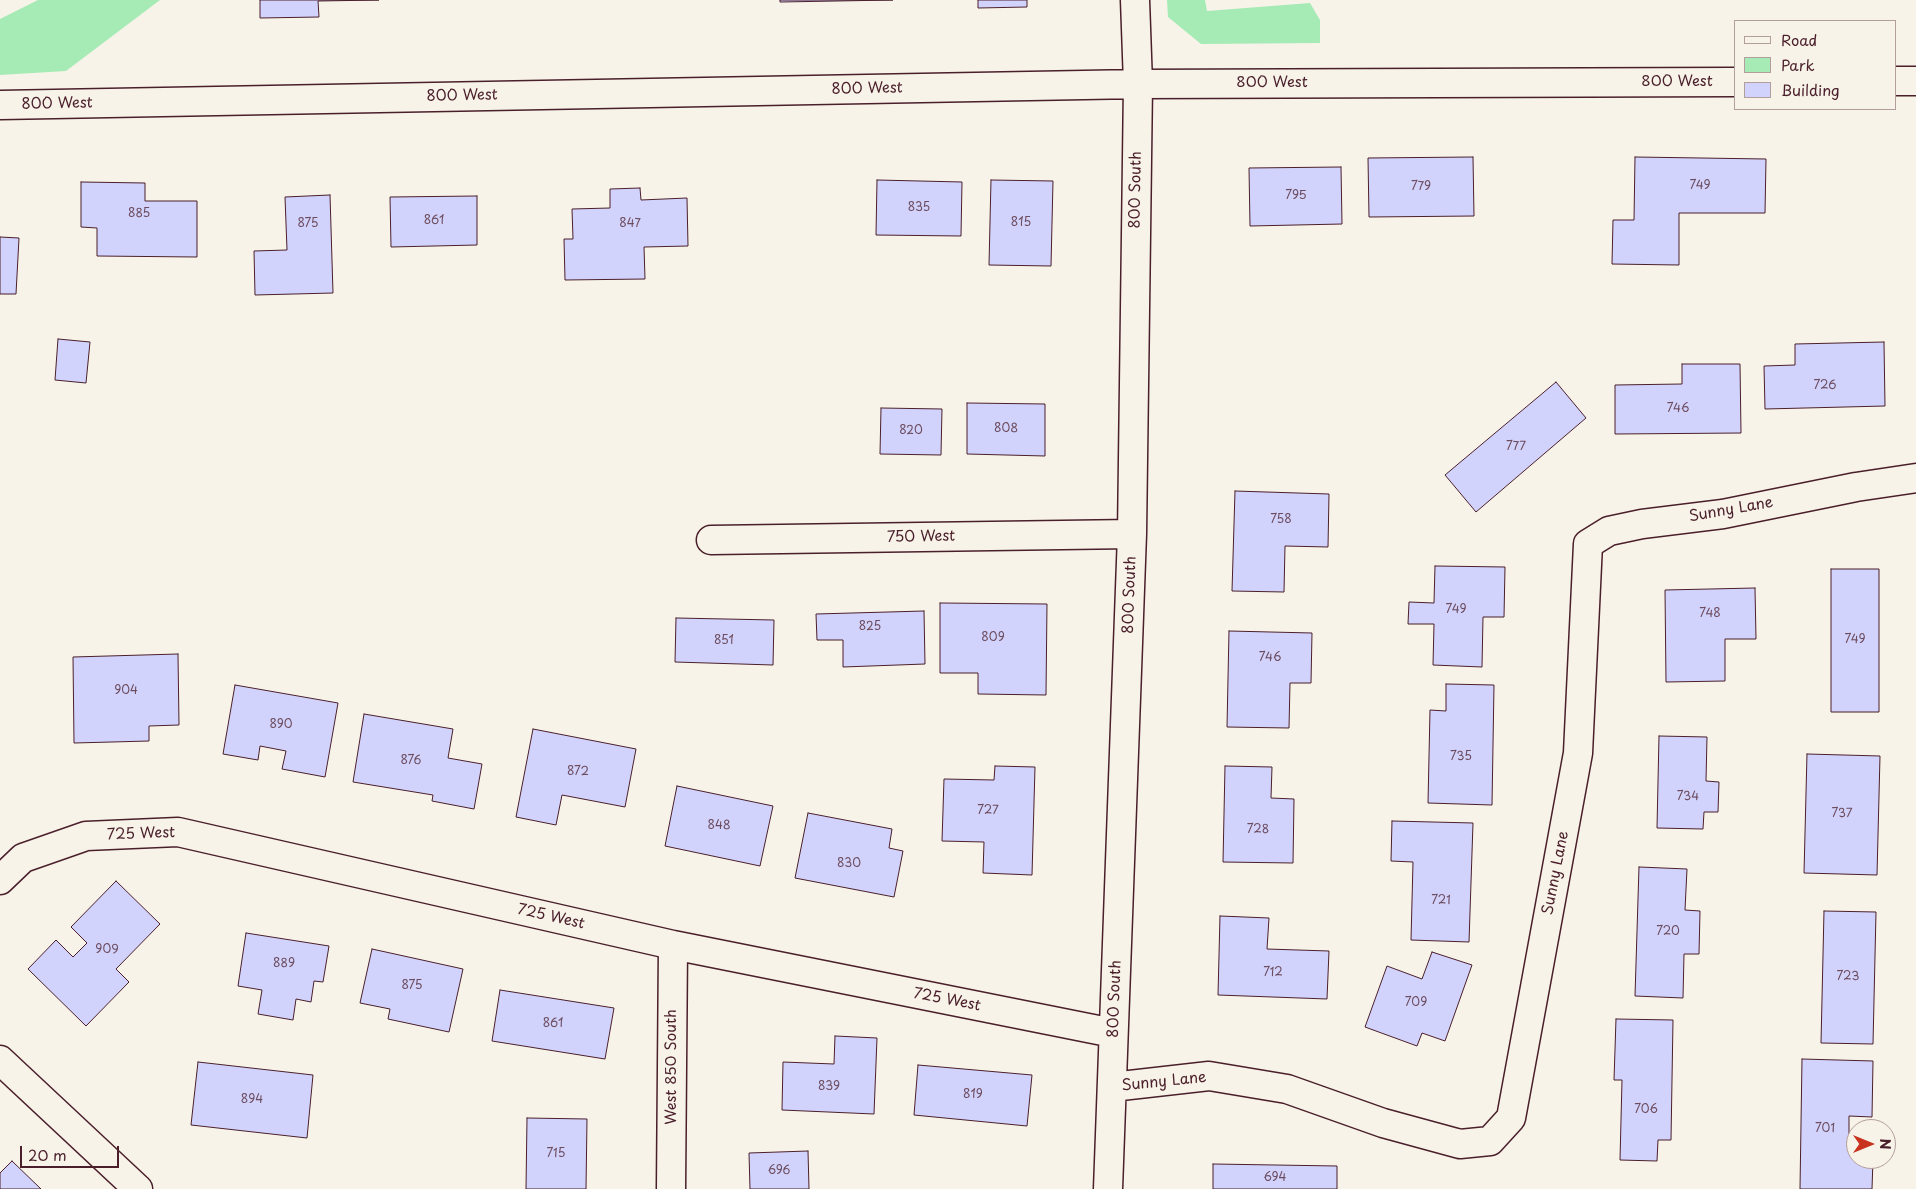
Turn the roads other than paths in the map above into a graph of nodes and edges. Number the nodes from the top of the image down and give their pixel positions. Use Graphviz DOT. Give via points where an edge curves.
graph roads {
  1 [pos="1135,0"];
  2 [pos="1896,81"];
  3 [pos="1916,81"];
  4 [pos="1734,82"];
  5 [pos="1138,84"];
  6 [pos="0,105"];
  7 [pos="1916,478"];
  8 [pos="1132,534"];
  9 [pos="711,540"];
  10 [pos="0,880"];
  11 [pos="673,945"];
  12 [pos="1113,1033"];
  13 [pos="0,1060"];
  14 [pos="1112,1087"];
  15 [pos="138,1189"];
  16 [pos="671,1189"];
  17 [pos="1108,1189"];
  1 -- 5 [label="street, 800 South"];
  2 -- 3 [label="street"];
  4 -- 5 [label="street, 800 West"];
  5 -- 6 [label="street, 800 West"];
  5 -- 8 [label="street, 800 South"];
  7 -- 14 [label="street, Sunny Lane" via="1723,514 1642,524 1608,531 1588,544 1578,753 1511,1118 1490,1141 1460,1144 1383,1123 1286,1089 1209,1076"];
  8 -- 9 [label="street, 750 West"];
  8 -- 12 [label="street, 800 South"];
  10 -- 11 [label="street, 725 West" via="23,858 86,836 178,832"];
  11 -- 12 [label="street, 725 West"];
  11 -- 16 [label="street, West 850 South"];
  12 -- 14 [label="street, 800 South"];
  13 -- 15 [label="street"];
  14 -- 17 [label="street, 800 South"];
}
